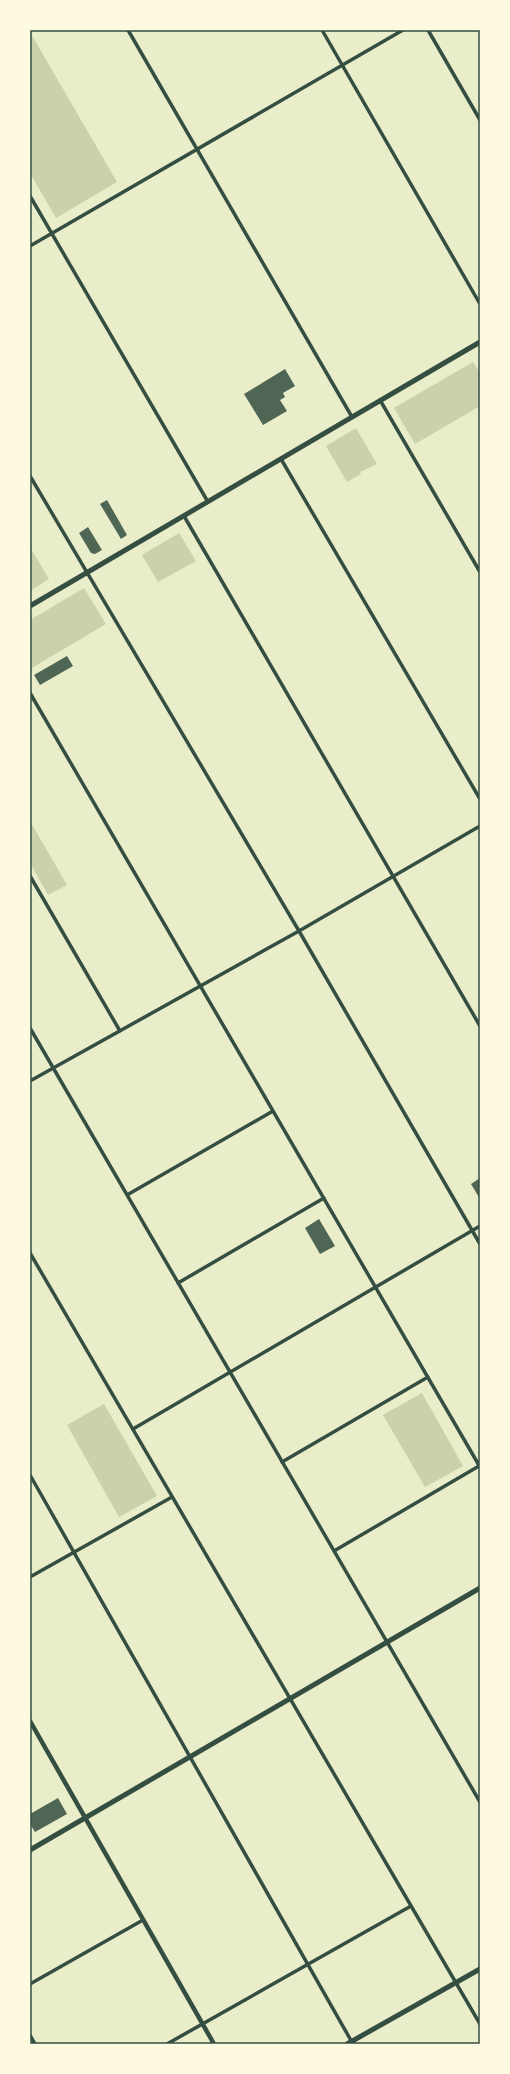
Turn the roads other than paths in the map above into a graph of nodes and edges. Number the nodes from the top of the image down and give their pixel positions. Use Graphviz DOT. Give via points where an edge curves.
graph roads {
  1 [pos="128,30"];
  2 [pos="322,30"];
  3 [pos="403,30"];
  4 [pos="428,30"];
  5 [pos="342,65"];
  6 [pos="480,120"];
  7 [pos="197,149"];
  8 [pos="30,196"];
  9 [pos="52,233"];
  10 [pos="30,246"];
  11 [pos="480,304"];
  12 [pos="479,344"];
  13 [pos="380,400"];
  14 [pos="352,417"];
  15 [pos="281,459"];
  16 [pos="30,476"];
  17 [pos="208,502"];
  18 [pos="184,516"];
  19 [pos="480,572"];
  20 [pos="87,573"];
  21 [pos="30,606"];
  22 [pos="30,693"];
  23 [pos="480,798"];
  24 [pos="480,826"];
  25 [pos="30,876"];
  26 [pos="394,876"];
  27 [pos="299,931"];
  28 [pos="200,986"];
  29 [pos="480,1026"];
  30 [pos="30,1028"];
  31 [pos="120,1031"];
  32 [pos="53,1068"];
  33 [pos="30,1081"];
  34 [pos="273,1111"];
  35 [pos="127,1195"];
  36 [pos="324,1198"];
  37 [pos="480,1226"];
  38 [pos="472,1231"];
  39 [pos="480,1244"];
  40 [pos="30,1253"];
  41 [pos="178,1283"];
  42 [pos="376,1287"];
  43 [pos="230,1372"];
  44 [pos="428,1377"];
  45 [pos="133,1429"];
  46 [pos="282,1462"];
  47 [pos="480,1466"];
  48 [pos="30,1475"];
  49 [pos="172,1497"];
  50 [pos="334,1550"];
  51 [pos="74,1552"];
  52 [pos="30,1577"];
  53 [pos="480,1588"];
  54 [pos="387,1642"];
  55 [pos="290,1699"];
  56 [pos="30,1720"];
  57 [pos="190,1757"];
  58 [pos="480,1802"];
  59 [pos="85,1818"];
  60 [pos="30,1850"];
  61 [pos="411,1906"];
  62 [pos="144,1920"];
  63 [pos="308,1964"];
  64 [pos="480,1969"];
  65 [pos="456,1983"];
  66 [pos="30,1984"];
  67 [pos="202,2023"];
  68 [pos="480,2024"];
  69 [pos="30,2035"];
  70 [pos="351,2043"];
  71 [pos="35,2044"];
  72 [pos="167,2044"];
  73 [pos="214,2044"];
  1 -- 7 [label="street"];
  2 -- 5 [label="street"];
  3 -- 5 [label="street"];
  4 -- 6 [label="street"];
  5 -- 7 [label="street"];
  5 -- 11 [label="street"];
  7 -- 9 [label="street"];
  7 -- 14 [label="street"];
  8 -- 9 [label="street"];
  9 -- 10 [label="street"];
  9 -- 17 [label="street"];
  12 -- 13 [label="main road"];
  13 -- 14 [label="main road"];
  13 -- 19 [label="street"];
  14 -- 15 [label="main road"];
  15 -- 17 [label="main road"];
  15 -- 23 [label="street"];
  16 -- 20 [label="street"];
  17 -- 18 [label="main road"];
  18 -- 20 [label="main road"];
  18 -- 26 [label="street"];
  20 -- 21 [label="main road"];
  20 -- 27 [label="street"];
  22 -- 28 [label="street"];
  24 -- 26 [label="street"];
  25 -- 31 [label="street"];
  26 -- 27 [label="street"];
  26 -- 29 [label="street"];
  27 -- 28 [label="street"];
  27 -- 38 [label="street"];
  28 -- 31 [label="street"];
  28 -- 34 [label="street"];
  30 -- 32 [label="street"];
  31 -- 32 [label="street"];
  32 -- 33 [label="street"];
  32 -- 35 [label="street"];
  34 -- 35 [label="street"];
  34 -- 36 [label="street"];
  35 -- 41 [label="street"];
  36 -- 41 [label="street"];
  36 -- 42 [label="street"];
  37 -- 38 [label="street"];
  38 -- 39 [label="street"];
  38 -- 42 [label="street"];
  40 -- 45 [label="street"];
  41 -- 43 [label="street"];
  42 -- 43 [label="street"];
  42 -- 44 [label="street"];
  43 -- 45 [label="street"];
  43 -- 46 [label="street"];
  44 -- 46 [label="street"];
  44 -- 47 [label="street"];
  45 -- 49 [label="street"];
  46 -- 50 [label="street"];
  47 -- 50 [label="street"];
  48 -- 51 [label="street"];
  49 -- 51 [label="street"];
  49 -- 55 [label="street"];
  50 -- 54 [label="street"];
  51 -- 52 [label="street"];
  51 -- 57 [label="street"];
  53 -- 54 [label="main road"];
  54 -- 55 [label="main road"];
  54 -- 58 [label="street"];
  55 -- 57 [label="main road"];
  55 -- 61 [label="street"];
  56 -- 59 [label="street"];
  57 -- 59 [label="main road"];
  57 -- 63 [label="street"];
  59 -- 60 [label="main road"];
  59 -- 62 [label="street"];
  61 -- 63 [label="street"];
  61 -- 65 [label="street"];
  62 -- 66 [label="street"];
  62 -- 67 [label="street"];
  63 -- 67 [label="street"];
  63 -- 70 [label="street"];
  64 -- 65 [label="main road"];
  65 -- 68 [label="street"];
  65 -- 70 [label="main road"];
  67 -- 72 [label="street"];
  67 -- 73 [label="street"];
  69 -- 71 [label="street"];
}
